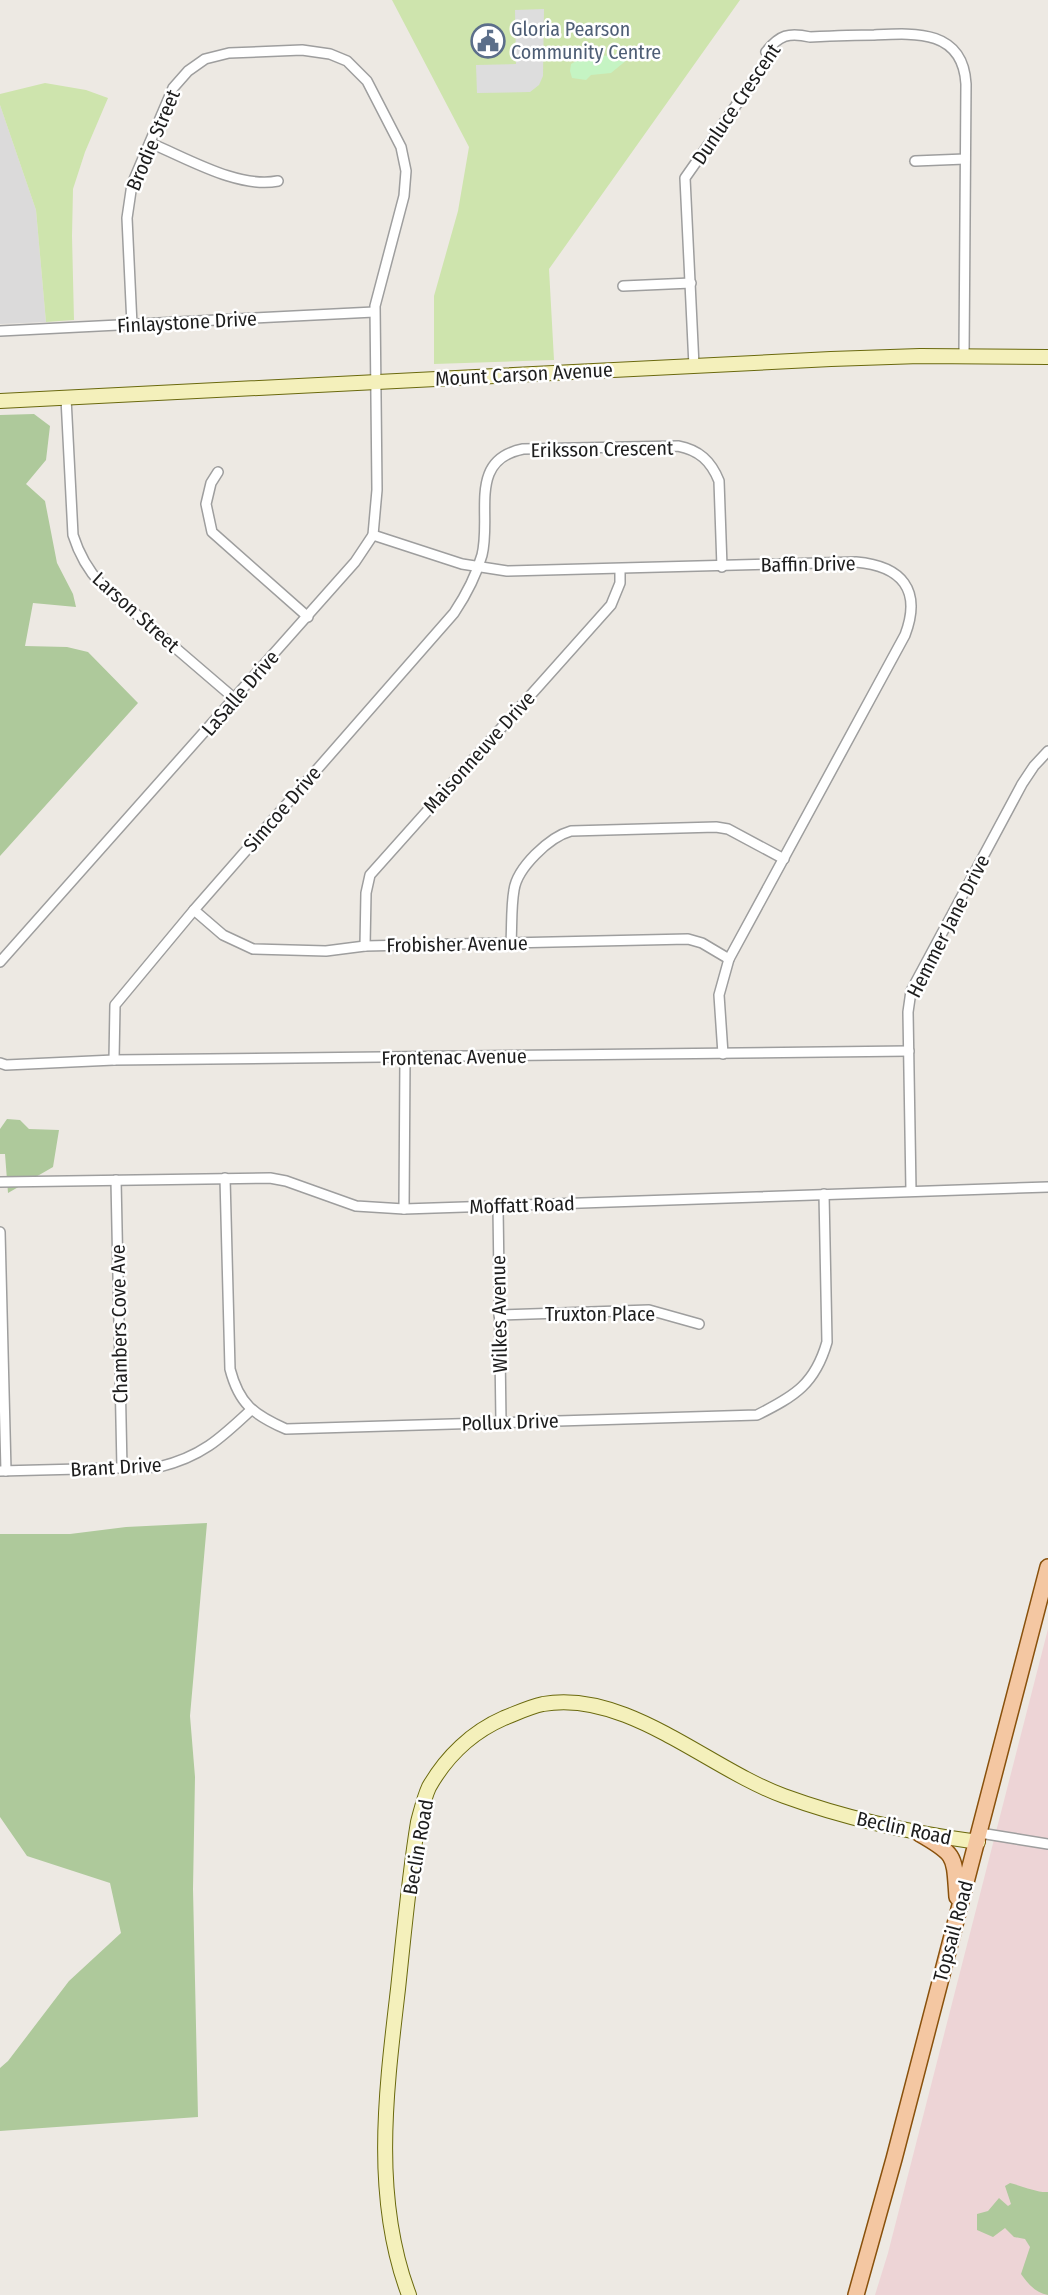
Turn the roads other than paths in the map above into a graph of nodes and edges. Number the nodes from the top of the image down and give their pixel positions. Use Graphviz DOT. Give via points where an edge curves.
graph roads {
  1 [pos="150,143"];
  2 [pos="965,159"];
  3 [pos="915,160"];
  4 [pos="278,181"];
  5 [pos="691,283"];
  6 [pos="623,286"];
  7 [pos="374,312"];
  8 [pos="132,325"];
  9 [pos="0,332"];
  10 [pos="964,356"];
  11 [pos="1048,357"];
  12 [pos="694,366"];
  13 [pos="377,381"];
  14 [pos="66,398"];
  15 [pos="0,401"];
  16 [pos="218,472"];
  17 [pos="373,535"];
  18 [pos="722,567"];
  19 [pos="478,568"];
  20 [pos="620,569"];
  21 [pos="308,616"];
  22 [pos="235,699"];
  23 [pos="1048,751"];
  24 [pos="784,859"];
  25 [pos="194,910"];
  26 [pos="511,943"];
  27 [pos="365,946"];
  28 [pos="729,959"];
  29 [pos="0,962"];
  30 [pos="909,1051"];
  31 [pos="723,1054"];
  32 [pos="405,1058"];
  33 [pos="114,1060"];
  34 [pos="0,1064"];
  35 [pos="225,1178"];
  36 [pos="116,1180"];
  37 [pos="0,1182"];
  38 [pos="1048,1187"];
  39 [pos="911,1191"];
  40 [pos="824,1194"];
  41 [pos="498,1207"];
  42 [pos="404,1209"];
  43 [pos="0,1232"];
  44 [pos="499,1315"];
  45 [pos="699,1324"];
  46 [pos="251,1410"];
  47 [pos="501,1422"];
  48 [pos="122,1468"];
  49 [pos="3,1471"];
  50 [pos="1048,1567"];
  51 [pos="920,1834"];
  52 [pos="979,1837"];
  53 [pos="1048,1844"];
  54 [pos="958,1909"];
  55 [pos="410,2295"];
  56 [pos="856,2295"];
  1 -- 4 [label="street" via="238,180"];
  1 -- 7 [label="street, Brodie Street" via="178,82 193,66 213,56 312,51 330,54 354,67 372,88 400,147 406,171 406,188"];
  1 -- 8 [label="street, Brodie Street" via="128,201"];
  2 -- 3 [label="street"];
  2 -- 5 [label="street, Dunluce Crescent" via="965,77 958,57 944,42 919,34 788,35 766,52 770,57 685,178"];
  2 -- 10 [label="street, Dunluce Crescent"];
  5 -- 6 [label="street"];
  5 -- 12 [label="street, Dunluce Crescent"];
  7 -- 8 [label="street, Finlaystone Drive"];
  7 -- 13 [label="street, Brodie Street"];
  8 -- 9 [label="street, Finlaystone Drive"];
  10 -- 11 [label="street, Mount Carson Avenue"];
  10 -- 12 [label="street, Mount Carson Avenue"];
  12 -- 13 [label="street, Mount Carson Avenue"];
  13 -- 14 [label="street, Mount Carson Avenue"];
  13 -- 17 [label="street, LaSalle Drive" via="378,478"];
  14 -- 15 [label="street, Mount Carson Avenue"];
  14 -- 22 [label="street, Larson Street" via="73,535 79,553 101,584"];
  16 -- 21 [label="street" via="206,504 212,532"];
  17 -- 19 [label="street, Baffin Drive"];
  17 -- 21 [label="street, LaSalle Drive"];
  18 -- 19 [label="street, Eriksson Crescent" via="719,481 707,460 678,446 524,449 503,456 488,475 485,486 485,537"];
  18 -- 20 [label="street, Baffin Drive"];
  18 -- 24 [label="street, Baffin Drive" via="870,563 903,580 911,602 904,635"];
  19 -- 20 [label="street, Baffin Drive"];
  19 -- 25 [label="street, Simcoe Drive" via="454,613"];
  20 -- 27 [label="street, Maisonneuve Drive" via="620,583 610,605 370,875"];
  21 -- 22 [label="street, LaSalle Drive"];
  22 -- 29 [label="street, LaSalle Drive"];
  23 -- 30 [label="street, Hemmer Jane Drive" via="1022,784 911,991"];
  24 -- 26 [label="street" via="728,829 716,827 559,834 520,874 514,889"];
  24 -- 28 [label="street, Baffin Drive"];
  25 -- 27 [label="street, Frobisher Avenue" via="223,935 253,949 326,951"];
  25 -- 33 [label="street, Simcoe Drive" via="115,1005"];
  26 -- 27 [label="street, Frobisher Avenue"];
  26 -- 28 [label="street, Frobisher Avenue" via="688,939"];
  28 -- 31 [label="street, Baffin Drive" via="719,995"];
  30 -- 31 [label="street, Frontenac Avenue"];
  30 -- 39 [label="street, Hemmer Jane Drive"];
  31 -- 32 [label="street, Frontenac Avenue"];
  32 -- 33 [label="street, Frontenac Avenue"];
  32 -- 42 [label="street"];
  33 -- 34 [label="street, Frontenac Avenue"];
  35 -- 36 [label="street, Moffatt Road"];
  35 -- 42 [label="street, Moffatt Road" via="278,1179 356,1206"];
  35 -- 46 [label="street, Pollux Drive" via="230,1369 235,1388"];
  36 -- 37 [label="street, Moffatt Road"];
  36 -- 48 [label="street, Chambers Cove Ave"];
  38 -- 39 [label="street, Moffatt Road"];
  39 -- 40 [label="street, Moffatt Road"];
  40 -- 41 [label="street, Moffatt Road"];
  40 -- 47 [label="street, Pollux Drive" via="827,1342 814,1375 802,1389 757,1415"];
  41 -- 42 [label="street, Moffatt Road"];
  41 -- 44 [label="street, Wilkes Avenue"];
  43 -- 49 [label="street"];
  44 -- 45 [label="street, Truxton Place" via="649,1310"];
  44 -- 47 [label="street, Wilkes Avenue"];
  46 -- 47 [label="street, Pollux Drive" via="286,1429"];
  46 -- 48 [label="street, Brant Drive" via="220,1439 182,1462"];
  48 -- 49 [label="street, Brant Drive"];
  50 -- 52 [label="main road, Topsail Road"];
  51 -- 52 [label="street, Beclin Road"];
  51 -- 54 [label="main road" via="942,1847 954,1862"];
  51 -- 55 [label="street, Beclin Road" via="783,1796 743,1779 630,1717 584,1703 542,1705 495,1722 468,1739 446,1761 428,1789 418,1822 392,2041 385,2142 387,2192 390,2232"];
  52 -- 53 [label="street"];
  52 -- 54 [label="main road, Topsail Road"];
  54 -- 56 [label="main road, Topsail Road"];
}
